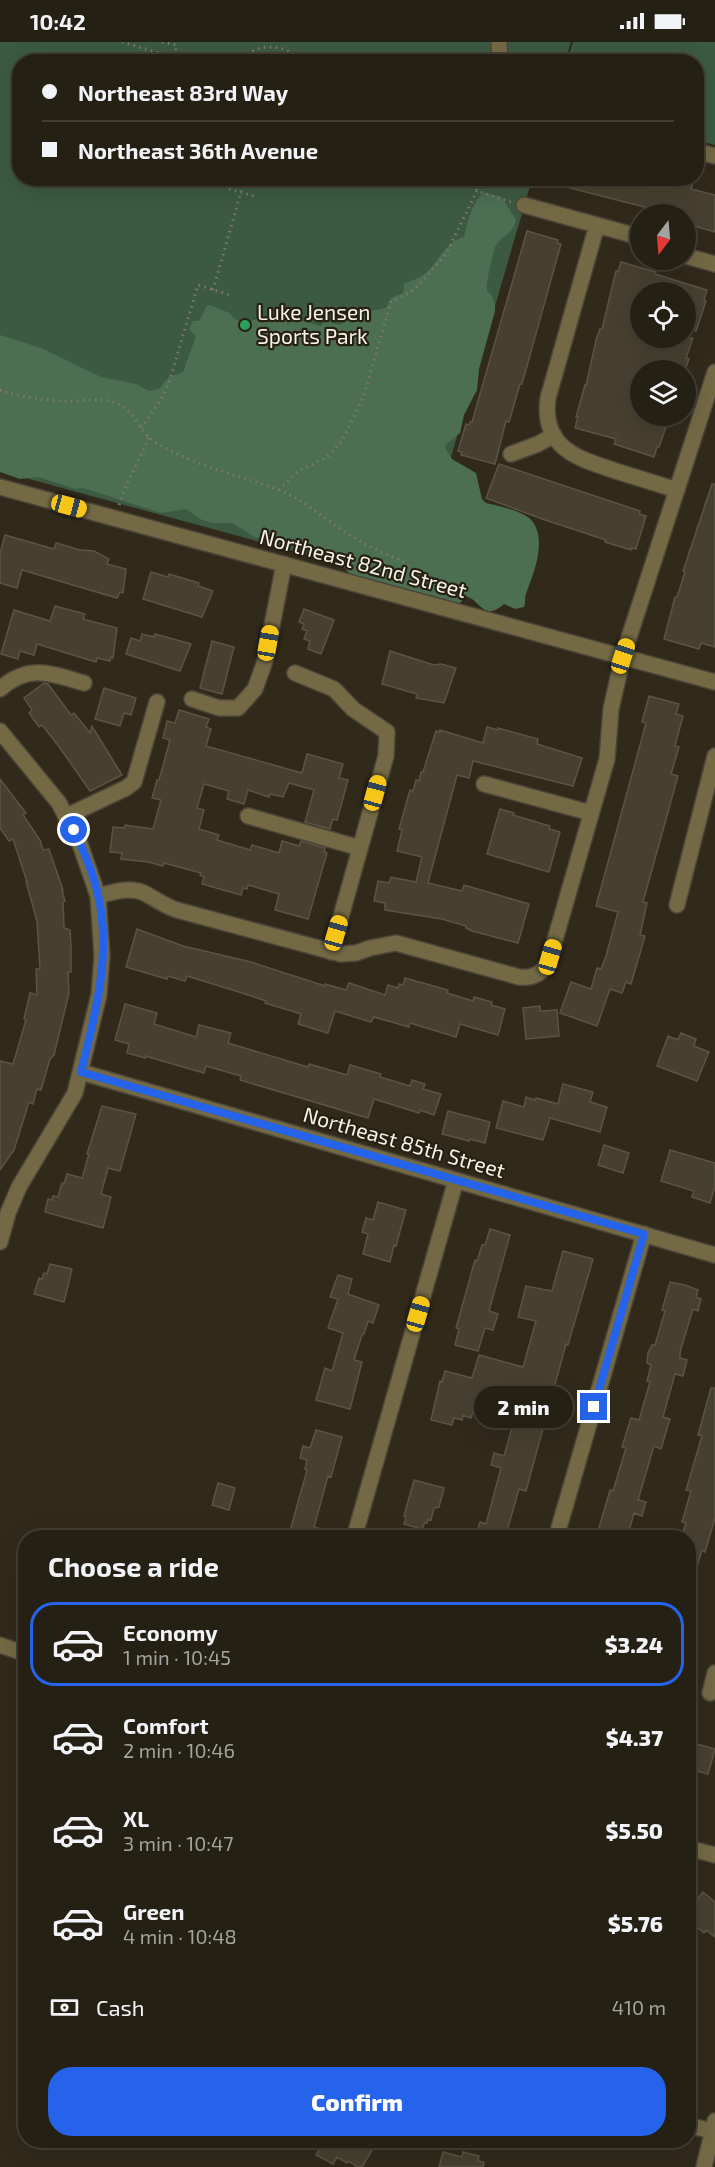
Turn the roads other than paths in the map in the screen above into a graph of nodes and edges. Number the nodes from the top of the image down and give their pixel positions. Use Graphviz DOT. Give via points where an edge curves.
graph roads {
  1 [pos="519,204"];
  2 [pos="597,225"];
  3 [pos="630,234"];
  4 [pos="696,259"];
  5 [pos="715,264"];
  6 [pos="715,372"];
  7 [pos="552,433"];
  8 [pos="511,454"];
  9 [pos="0,488"];
  10 [pos="677,490"];
  11 [pos="284,564"];
  12 [pos="623,656"];
  13 [pos="295,673"];
  14 [pos="715,682"];
  15 [pos="84,683"];
  16 [pos="0,689"];
  17 [pos="192,699"];
  18 [pos="157,702"];
  19 [pos="0,731"];
  20 [pos="715,756"];
  21 [pos="484,784"];
  22 [pos="591,813"];
  23 [pos="67,816"];
  24 [pos="248,816"];
  25 [pos="360,848"];
  26 [pos="98,896"];
  27 [pos="677,905"];
  28 [pos="331,952"];
  29 [pos="81,1072"];
  30 [pos="456,1180"];
  31 [pos="644,1234"];
  32 [pos="0,1242"];
  33 [pos="715,1255"];
  34 [pos="356,1530"];
  35 [pos="558,1530"];
  36 [pos="0,1645"];
  37 [pos="18,1651"];
  38 [pos="715,1673"];
  39 [pos="710,1693"];
  40 [pos="696,1850"];
  41 [pos="715,1856"];
  42 [pos="696,2126"];
  43 [pos="714,2128"];
  44 [pos="704,2167"];
  1 -- 2 [label="street"];
  2 -- 3 [label="street"];
  2 -- 7 [label="street" via="548,398 547,420"];
  4 -- 5 [label="street"];
  6 -- 10 [label="street"];
  7 -- 8 [label="street" via="538,444"];
  7 -- 10 [label="street" via="565,450 586,461"];
  9 -- 11 [label="street, Northeast 82nd Street"];
  10 -- 12 [label="street"];
  11 -- 12 [label="street, Northeast 82nd Street"];
  11 -- 17 [label="street" via="265,661 255,689 238,708 219,708"];
  12 -- 14 [label="street, Northeast 82nd Street"];
  12 -- 22 [label="street" via="612,702 608,752"];
  13 -- 25 [label="street" via="334,689 353,709 387,732 386,756"];
  15 -- 16 [label="street" via="31,672"];
  18 -- 23 [label="street" via="134,782"];
  19 -- 23 [label="street"];
  20 -- 27 [label="street"];
  21 -- 22 [label="street"];
  22 -- 28 [label="street" via="548,962 539,973 519,976 396,943 348,954"];
  23 -- 26 [label="street"];
  24 -- 25 [label="street"];
  25 -- 28 [label="street"];
  26 -- 28 [label="street" via="139,891 166,906"];
  26 -- 29 [label="street" via="102,956 99,995"];
  29 -- 30 [label="street, Northeast 85th Street"];
  29 -- 32 [label="street" via="75,1092 13,1200"];
  30 -- 31 [label="street, Northeast 85th Street"];
  30 -- 34 [label="street"];
  31 -- 33 [label="street, Northeast 85th Street"];
  31 -- 35 [label="street"];
  36 -- 37 [label="street"];
  38 -- 39 [label="street"];
  40 -- 41 [label="street"];
  42 -- 43 [label="street"];
  43 -- 44 [label="street"];
}
